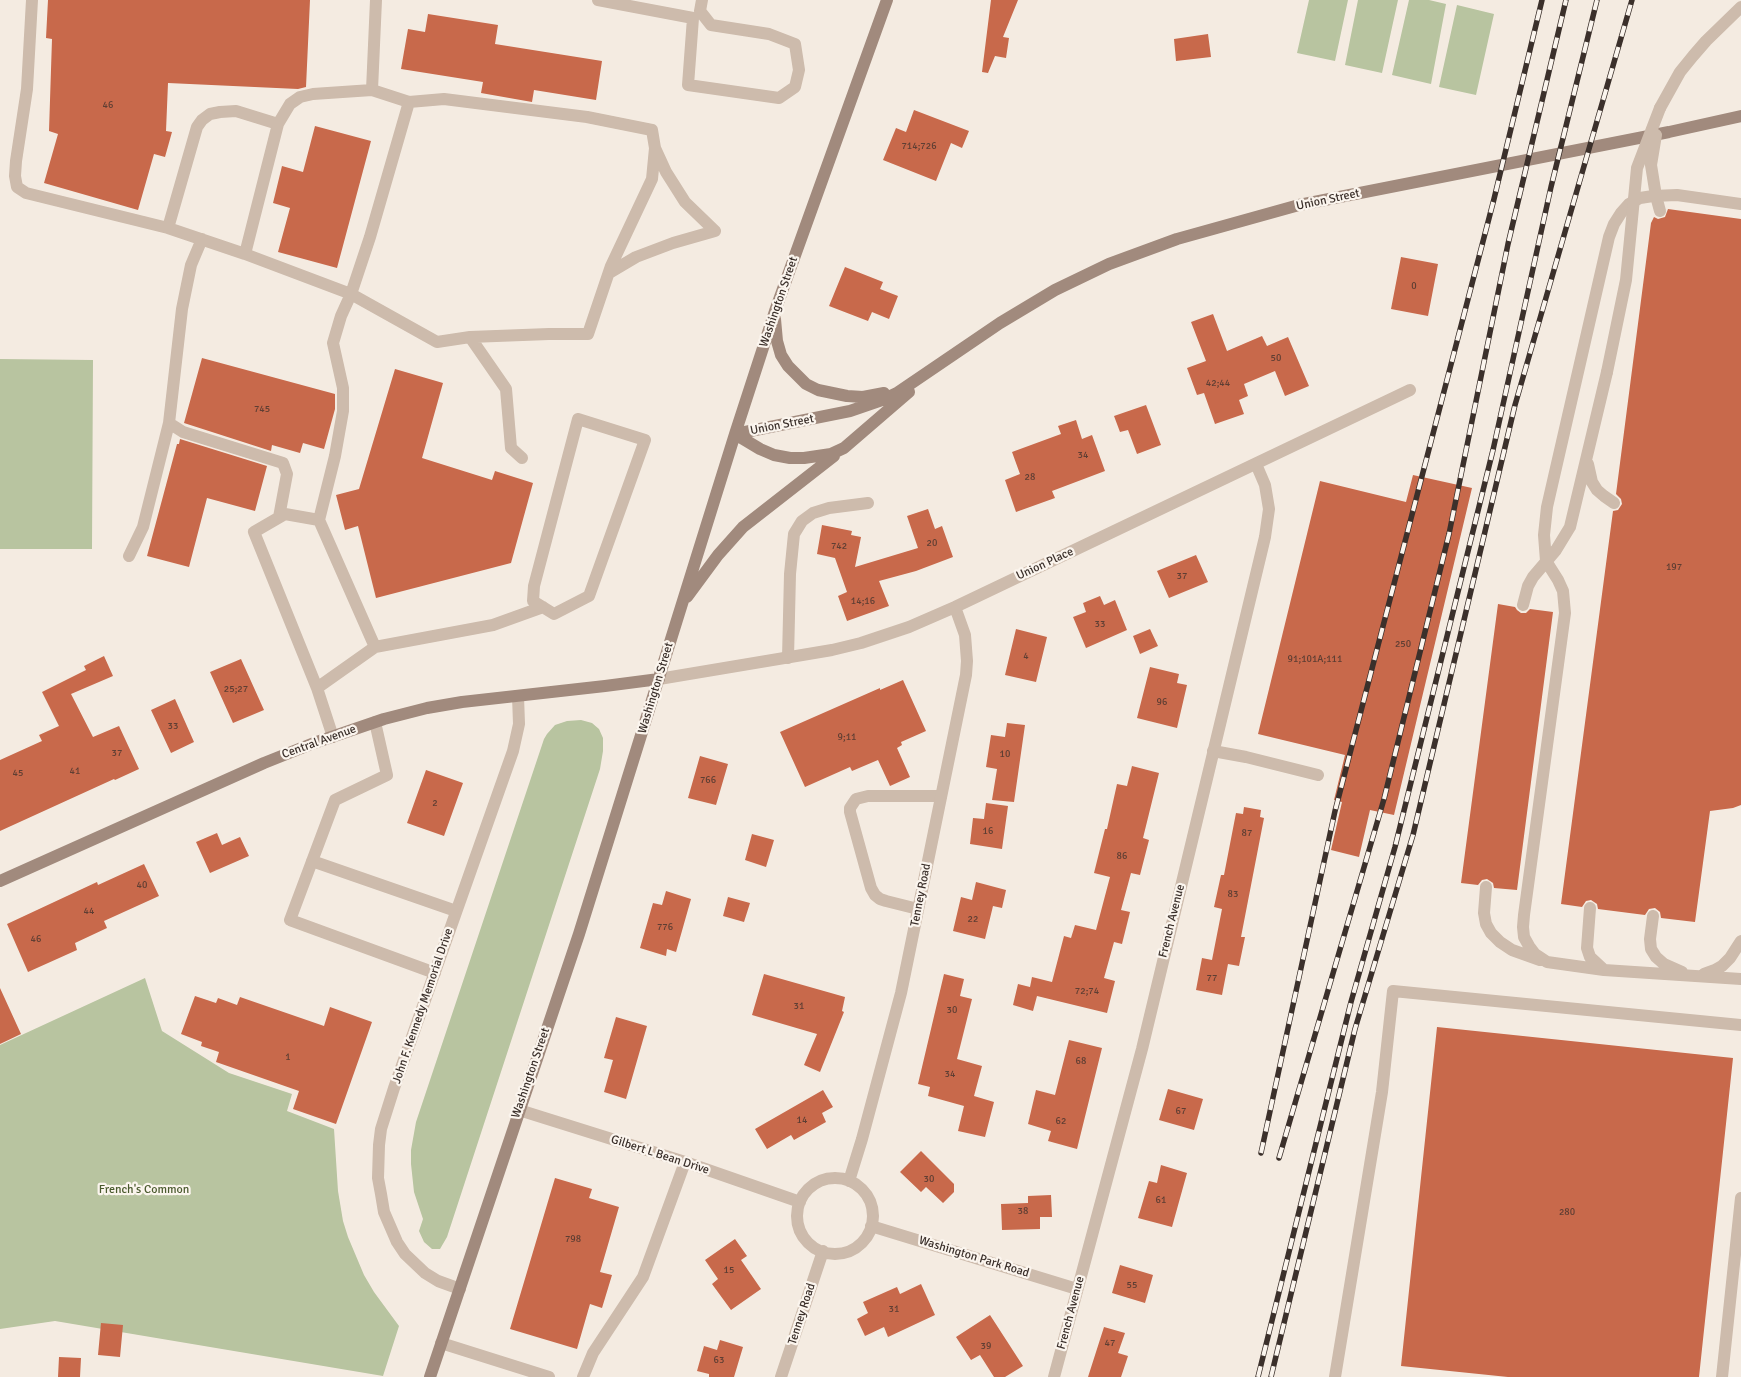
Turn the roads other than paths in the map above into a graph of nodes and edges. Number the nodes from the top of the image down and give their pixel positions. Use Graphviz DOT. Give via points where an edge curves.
graph roads {
  1 [pos="32,0"];
  2 [pos="376,0"];
  3 [pos="598,0"];
  4 [pos="702,0"];
  5 [pos="887,0"];
  6 [pos="1741,7"];
  7 [pos="372,90"];
  8 [pos="409,102"];
  9 [pos="1660,108"];
  10 [pos="1741,116"];
  11 [pos="278,124"];
  12 [pos="655,148"];
  13 [pos="1741,204"];
  14 [pos="1660,211"];
  15 [pos="168,228"];
  16 [pos="202,239"];
  17 [pos="245,254"];
  18 [pos="609,273"];
  19 [pos="351,294"];
  20 [pos="775,311"];
  21 [pos="470,337"];
  22 [pos="943,362"];
  23 [pos="1410,390"];
  24 [pos="169,423"];
  25 [pos="735,434"];
  26 [pos="844,448"];
  27 [pos="1589,451"];
  28 [pos="522,458"];
  29 [pos="1256,464"];
  30 [pos="868,503"];
  31 [pos="1614,503"];
  32 [pos="278,517"];
  33 [pos="319,520"];
  34 [pos="130,556"];
  35 [pos="1546,561"];
  36 [pos="681,605"];
  37 [pos="1523,605"];
  38 [pos="543,607"];
  39 [pos="955,607"];
  40 [pos="375,647"];
  41 [pos="788,658"];
  42 [pos="659,679"];
  43 [pos="317,688"];
  44 [pos="518,696"];
  45 [pos="375,722"];
  46 [pos="333,737"];
  47 [pos="1213,751"];
  48 [pos="1318,775"];
  49 [pos="941,796"];
  50 [pos="312,861"];
  51 [pos="0,882"];
  52 [pos="1486,887"];
  53 [pos="1590,908"];
  54 [pos="918,909"];
  55 [pos="456,912"];
  56 [pos="1652,916"];
  57 [pos="1741,941"];
  58 [pos="1547,962"];
  59 [pos="1604,970"];
  60 [pos="434,973"];
  61 [pos="1695,975"];
  62 [pos="1741,979"];
  63 [pos="1741,1025"];
  64 [pos="519,1110"];
  65 [pos="685,1162"];
  66 [pos="849,1181"];
  67 [pos="1741,1198"];
  68 [pos="800,1202"];
  69 [pos="871,1226"];
  70 [pos="823,1251"];
  71 [pos="460,1289"];
  72 [pos="1077,1289"];
  73 [pos="441,1342"];
  74 [pos="430,1377"];
  75 [pos="548,1377"];
  76 [pos="583,1377"];
  77 [pos="782,1377"];
  78 [pos="1054,1377"];
  79 [pos="1335,1377"];
  80 [pos="1722,1377"];
  1 -- 15 [label="street" via="27,89 16,161 17,187 26,193"];
  2 -- 7 [label="street"];
  3 -- 4 [label="street" via="693,18 688,85 779,98 795,87 799,70 795,44 769,34 711,25 700,11"];
  5 -- 20 [label="main road, Washington Street"];
  6 -- 9 [label="street" via="1680,72"];
  7 -- 8 [label="street"];
  7 -- 11 [label="street" via="300,97 290,104"];
  8 -- 12 [label="street" via="444,99 587,117 652,130"];
  8 -- 19 [label="street"];
  9 -- 14 [label="street, bridge" via="1651,165"];
  9 -- 27 [label="street, bridge" via="1638,168 1626,280"];
  10 -- 22 [label="main road, Union Street" via="1332,198 1177,239 1109,264 1055,290"];
  11 -- 15 [label="street" via="236,111 210,114 202,120 197,126"];
  11 -- 17 [label="street"];
  12 -- 18 [label="street" via="652,178"];
  12 -- 18 [label="street" via="685,202 715,231 636,257"];
  13 -- 35 [label="street" via="1677,195 1640,198 1629,204 1614,224 1547,507"];
  15 -- 16 [label="street"];
  16 -- 17 [label="street"];
  16 -- 24 [label="street" via="191,265 182,309"];
  17 -- 19 [label="street"];
  18 -- 21 [label="street" via="588,334"];
  19 -- 21 [label="street" via="437,342"];
  19 -- 33 [label="street" via="333,343 343,388 343,411"];
  20 -- 22 [label="main road" via="781,354 796,376 818,390 847,396 879,395"];
  20 -- 25 [label="main road, Washington Street"];
  21 -- 28 [label="street" via="506,389 511,448"];
  22 -- 25 [label="main road, Union Street" via="897,393 866,407"];
  22 -- 26 [label="main road, Union Street"];
  23 -- 29 [label="street, Union Place"];
  24 -- 32 [label="street" via="183,432 283,463 287,474"];
  24 -- 34 [label="street" via="143,527"];
  25 -- 26 [label="main road, Union Street" via="760,449 790,458 818,457"];
  25 -- 36 [label="main road, Washington Street"];
  26 -- 36 [label="main road" via="744,527 718,555"];
  27 -- 31 [label="street" via="1592,482"];
  27 -- 35 [label="street" via="1570,527 1564,540"];
  29 -- 39 [label="street, Union Place"];
  29 -- 47 [label="street, French Avenue" via="1265,485 1268,523"];
  30 -- 41 [label="street" via="813,513 794,534"];
  32 -- 33 [label="street" via="285,514"];
  32 -- 43 [label="street" via="254,532"];
  33 -- 40 [label="street"];
  35 -- 37 [label="street" via="1528,586"];
  35 -- 58 [label="street" via="1563,591 1565,613 1523,927 1529,946"];
  36 -- 42 [label="main road, Washington Street"];
  38 -- 38 [label="street" via="554,614 589,596 645,440 578,419 534,586 533,601"];
  38 -- 40 [label="street" via="492,625"];
  39 -- 41 [label="street, Union Place" via="885,636"];
  39 -- 49 [label="street, Tenney Road" via="964,635 966,675"];
  40 -- 43 [label="street"];
  41 -- 42 [label="street, Union Place"];
  42 -- 44 [label="main road, Central Avenue"];
  42 -- 64 [label="main road, Washington Street" via="579,934"];
  43 -- 46 [label="street"];
  44 -- 45 [label="main road, Central Avenue" via="427,708"];
  44 -- 55 [label="street, John F. Kennedy Memorial Drive" via="518,724 513,751"];
  45 -- 46 [label="main road, Central Avenue"];
  45 -- 50 [label="street" via="388,774 335,800"];
  46 -- 51 [label="main road, Central Avenue" via="264,763"];
  47 -- 48 [label="street"];
  47 -- 72 [label="street, French Avenue" via="1142,1049"];
  49 -- 54 [label="street, Tenney Road"];
  49 -- 54 [label="street" via="868,796 856,799 850,808 875,895"];
  50 -- 55 [label="street"];
  50 -- 60 [label="street" via="290,920"];
  52 -- 58 [label="street" via="1484,913 1491,933 1512,950"];
  53 -- 59 [label="street" via="1587,948 1590,957"];
  54 -- 66 [label="street, Tenney Road" via="901,993"];
  55 -- 60 [label="street, John F. Kennedy Memorial Drive"];
  56 -- 61 [label="street" via="1650,939 1656,957 1673,968"];
  57 -- 61 [label="street" via="1722,966"];
  58 -- 59 [label="street"];
  59 -- 61 [label="street"];
  60 -- 71 [label="street, John F. Kennedy Memorial Drive" via="381,1129 378,1178 384,1212 405,1254 425,1273"];
  61 -- 62 [label="street"];
  63 -- 79 [label="street" via="1393,991 1382,1092"];
  64 -- 65 [label="street, Gilbert L Bean Drive"];
  64 -- 71 [label="main road, Washington Street"];
  65 -- 68 [label="street, Gilbert L Bean Drive"];
  65 -- 76 [label="street" via="643,1277 593,1353"];
  66 -- 68 [label="street" via="833,1178 819,1181 808,1188"];
  66 -- 69 [label="street" via="870,1200"];
  67 -- 80 [label="street"];
  68 -- 70 [label="street" via="797,1215 802,1235"];
  69 -- 70 [label="street" via="863,1241 852,1249 840,1253"];
  69 -- 72 [label="street, Washington Park Road"];
  70 -- 77 [label="street, Tenney Road"];
  71 -- 73 [label="main road, Washington Street"];
  72 -- 78 [label="street, French Avenue"];
  73 -- 74 [label="main road, Washington Street"];
  73 -- 75 [label="street"];
}
